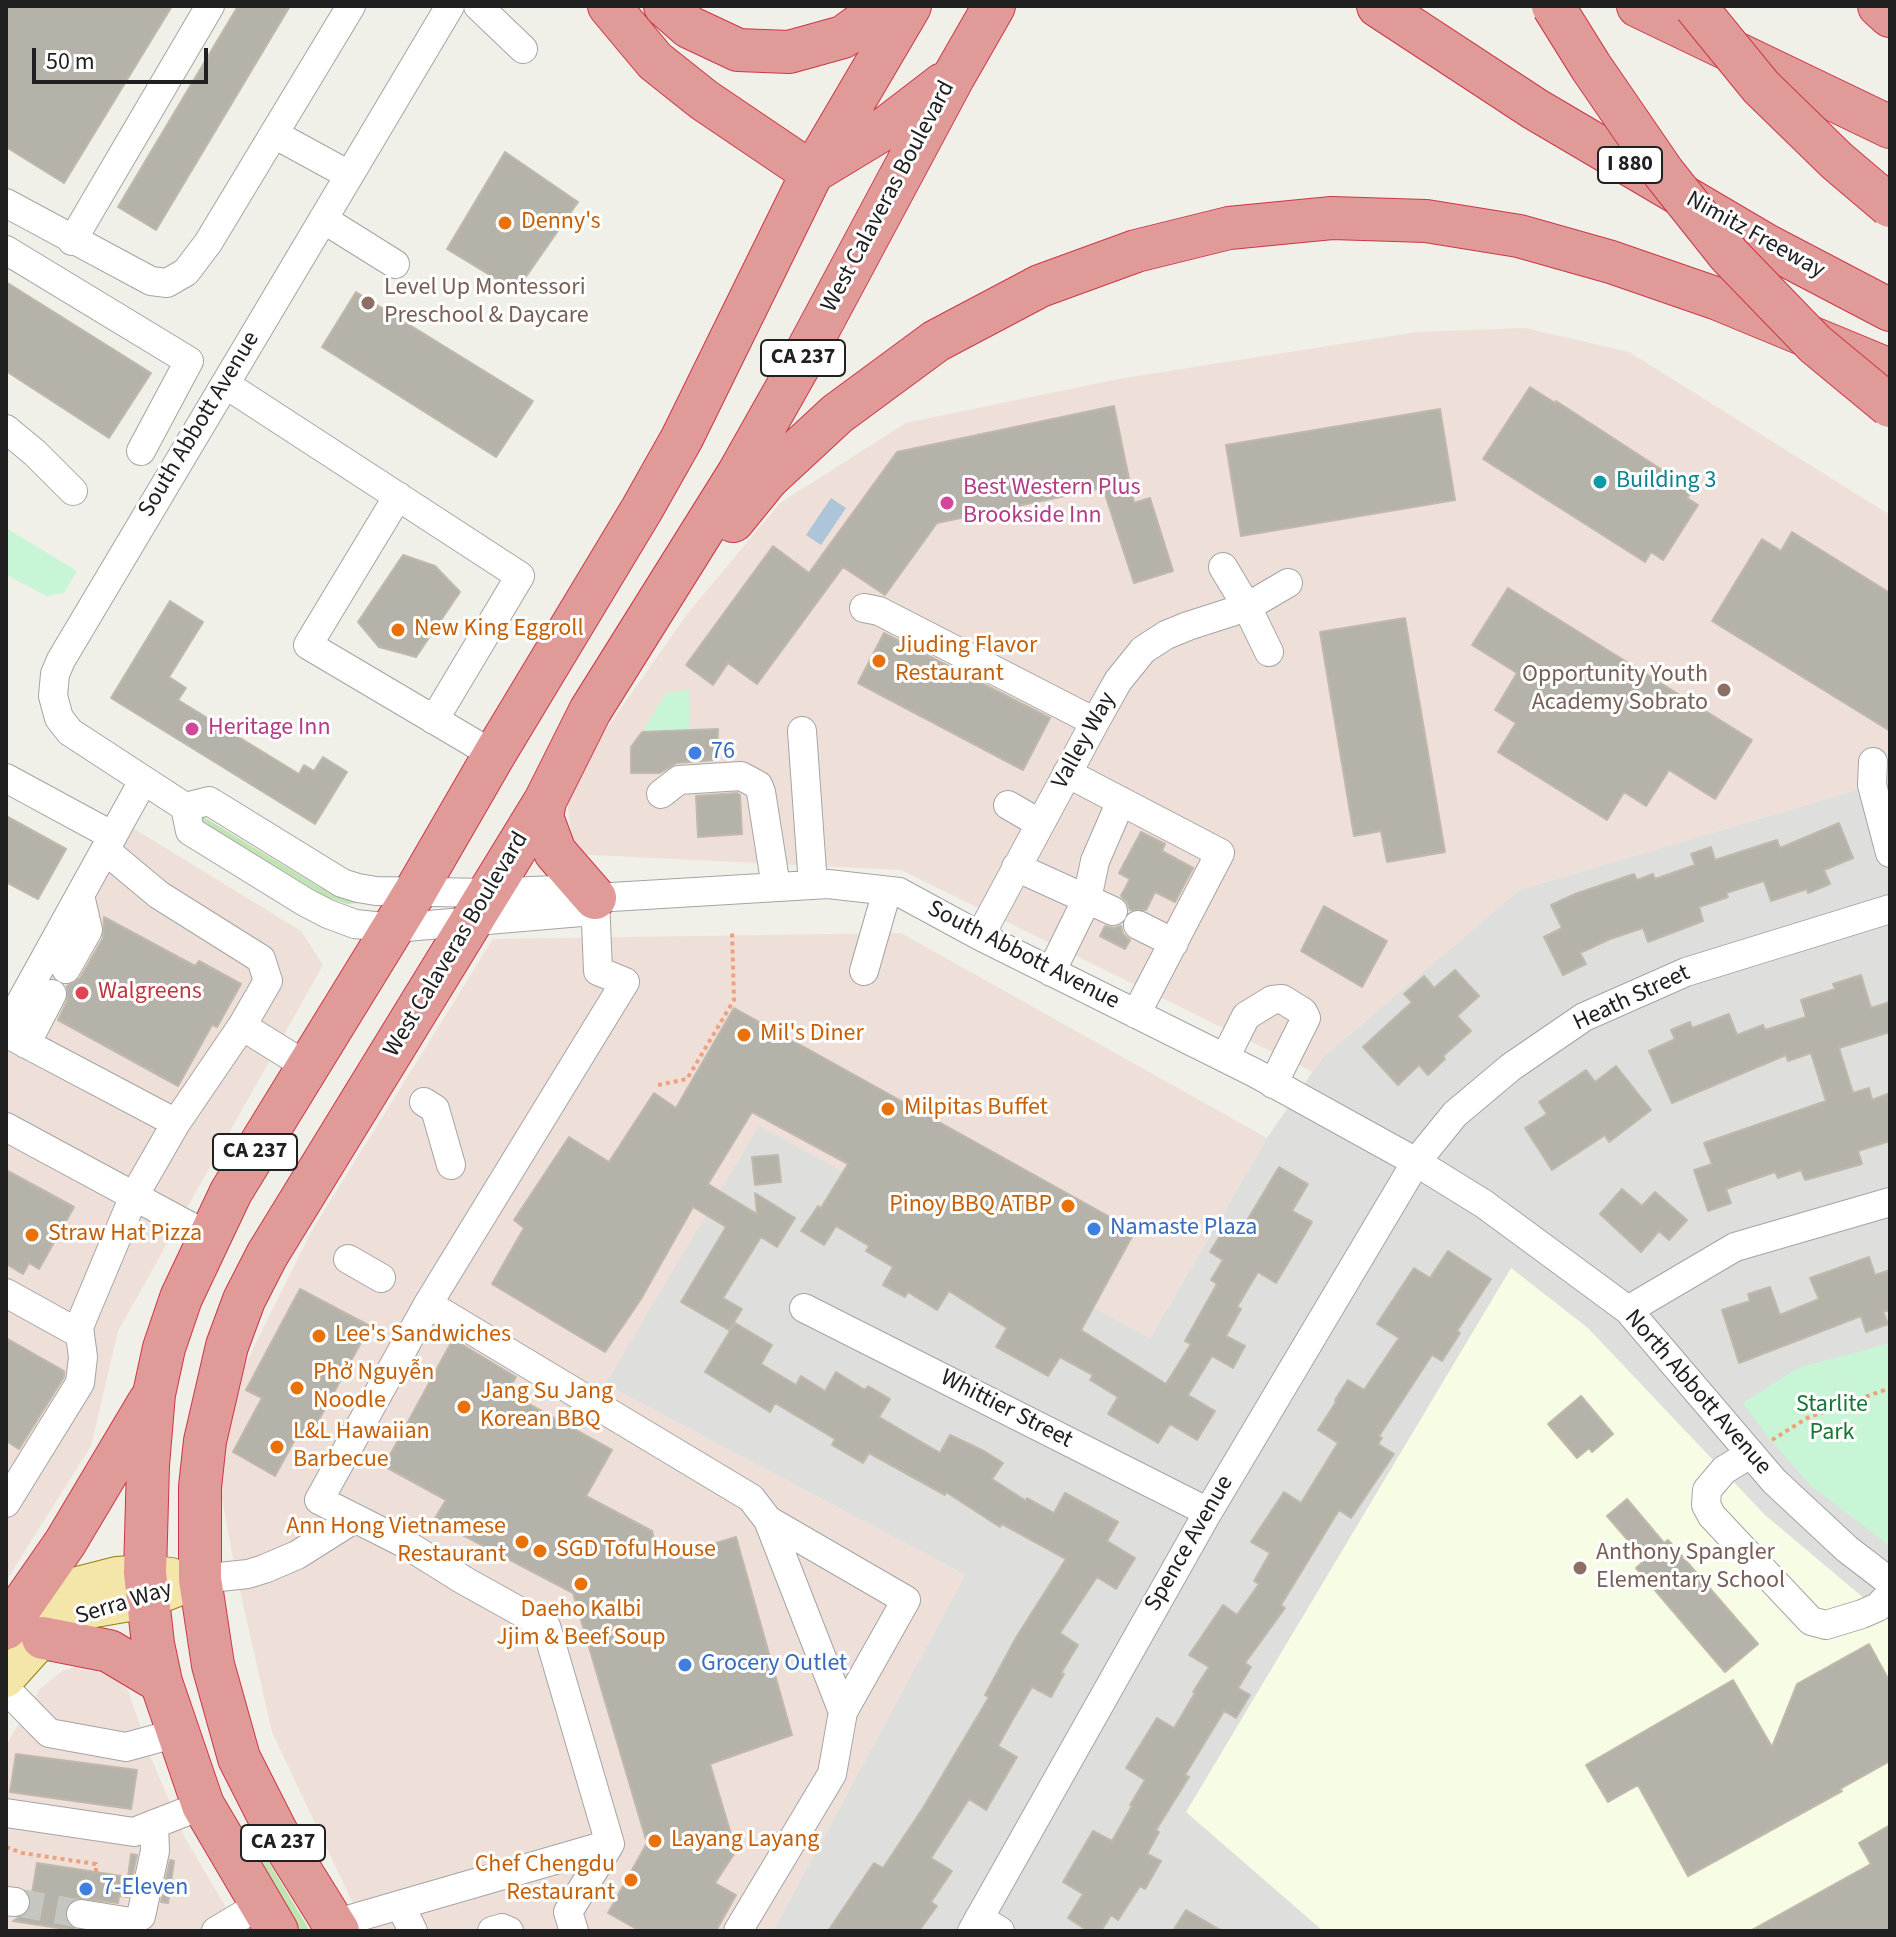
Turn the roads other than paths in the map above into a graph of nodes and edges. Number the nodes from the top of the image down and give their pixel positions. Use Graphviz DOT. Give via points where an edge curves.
graph roads {
  1 [pos="210,6"];
  2 [pos="351,6"];
  3 [pos="450,6"];
  4 [pos="478,6"];
  5 [pos="609,6"];
  6 [pos="665,6"];
  7 [pos="886,6"];
  8 [pos="910,6"];
  9 [pos="994,6"];
  10 [pos="1364,6"];
  11 [pos="1378,6"];
  12 [pos="1553,6"];
  13 [pos="1638,6"];
  14 [pos="1695,6"];
  15 [pos="1731,6"];
  16 [pos="1879,6"];
  17 [pos="1890,16"];
  18 [pos="1431,42"];
  19 [pos="523,49"];
  20 [pos="954,76"];
  21 [pos="1890,127"];
  22 [pos="274,134"];
  23 [pos="1890,169"];
  24 [pos="812,173"];
  25 [pos="349,175"];
  26 [pos="6,203"];
  27 [pos="1890,206"];
  28 [pos="323,219"];
  29 [pos="72,241"];
  30 [pos="6,250"];
  31 [pos="395,264"];
  32 [pos="1890,310"];
  33 [pos="1890,370"];
  34 [pos="225,384"];
  35 [pos="1890,406"];
  36 [pos="6,429"];
  37 [pos="141,451"];
  38 [pos="73,491"];
  39 [pos="398,496"];
  40 [pos="1223,567"];
  41 [pos="1288,583"];
  42 [pos="1247,607"];
  43 [pos="864,608"];
  44 [pos="640,632"];
  45 [pos="1269,652"];
  46 [pos="434,720"];
  47 [pos="1095,722"];
  48 [pos="802,731"];
  49 [pos="494,755"];
  50 [pos="1067,773"];
  51 [pos="1872,774"];
  52 [pos="6,778"];
  53 [pos="143,781"];
  54 [pos="661,794"];
  55 [pos="545,801"];
  56 [pos="1121,801"];
  57 [pos="1008,805"];
  58 [pos="185,807"];
  59 [pos="1039,823"];
  60 [pos="109,843"];
  61 [pos="1890,853"];
  62 [pos="1016,867"];
  63 [pos="813,885"];
  64 [pos="776,887"];
  65 [pos="887,891"];
  66 [pos="415,892"];
  67 [pos="80,895"];
  68 [pos="595,898"];
  69 [pos="1100,905"];
  70 [pos="480,907"];
  71 [pos="1890,909"];
  72 [pos="1138,925"];
  73 [pos="394,928"];
  74 [pos="980,936"];
  75 [pos="1174,943"];
  76 [pos="66,969"];
  77 [pos="864,971"];
  78 [pos="1051,972"];
  79 [pos="52,994"];
  80 [pos="1136,1014"];
  81 [pos="242,1026"];
  82 [pos="13,1035"];
  83 [pos="1225,1058"];
  84 [pos="308,1067"];
  85 [pos="1273,1084"];
  86 [pos="424,1102"];
  87 [pos="176,1123"];
  88 [pos="6,1127"];
  89 [pos="1416,1162"];
  90 [pos="451,1165"];
  91 [pos="134,1196"];
  92 [pos="1890,1202"];
  93 [pos="208,1236"];
  94 [pos="348,1259"];
  95 [pos="381,1278"];
  96 [pos="6,1293"];
  97 [pos="428,1304"];
  98 [pos="804,1308"];
  99 [pos="1628,1310"];
  100 [pos="80,1334"];
  101 [pos="154,1394"];
  102 [pos="1750,1454"];
  103 [pos="6,1503"];
  104 [pos="1208,1512"];
  105 [pos="354,1519"];
  106 [pos="768,1520"];
  107 [pos="200,1579"];
  108 [pos="1890,1582"];
  109 [pos="146,1586"];
  110 [pos="1890,1594"];
  111 [pos="18,1632"];
  112 [pos="6,1679"];
  113 [pos="161,1682"];
  114 [pos="6,1689"];
  115 [pos="843,1712"];
  116 [pos="177,1733"];
  117 [pos="203,1805"];
  118 [pos="6,1813"];
  119 [pos="154,1824"];
  120 [pos="610,1844"];
  121 [pos="400,1905"];
  122 [pos="81,1914"];
  123 [pos="269,1918"];
  124 [pos="984,1927"];
  125 [pos="336,1928"];
  126 [pos="216,1931"];
  127 [pos="413,1931"];
  128 [pos="492,1931"];
  129 [pos="509,1931"];
  130 [pos="574,1931"];
  131 [pos="738,1931"];
  1 -- 29 [label="street"];
  2 -- 22 [label="street"];
  3 -- 25 [label="street, South Abbott Avenue"];
  4 -- 19 [label="street"];
  5 -- 24 [label="highway" via="655,61"];
  6 -- 7 [label="highway" via="689,27 738,50 789,52 843,37"];
  8 -- 24 [label="highway, CA 237"];
  9 -- 20 [label="highway, West Calaveras Boulevard / CA 237"];
  10 -- 18 [label="highway"];
  11 -- 18 [label="highway, Nimitz Freeway / I 880"];
  12 -- 35 [label="highway, bridge" via="1663,172 1729,255 1815,344"];
  13 -- 21 [label="highway"];
  14 -- 27 [label="highway, bridge" via="1761,87"];
  15 -- 23 [label="highway" via="1781,68"];
  16 -- 17 [label="highway"];
  18 -- 32 [label="highway, Nimitz Freeway / I 880" via="1753,237"];
  20 -- 24 [label="highway" via="887,127"];
  20 -- 44 [label="highway, West Calaveras Boulevard / CA 237" via="738,474"];
  22 -- 25 [label="street"];
  22 -- 29 [label="street" via="208,243 186,272 167,283 151,281"];
  24 -- 49 [label="highway, CA 237" via="682,438"];
  25 -- 28 [label="street, South Abbott Avenue"];
  26 -- 29 [label="street"];
  28 -- 31 [label="street"];
  28 -- 34 [label="street, South Abbott Avenue"];
  30 -- 37 [label="street" via="189,361"];
  33 -- 44 [label="highway" via="1718,299 1519,236 1426,221 1332,218 1229,228 1136,251 1040,286 936,341 837,414 768,478"];
  34 -- 39 [label="street"];
  34 -- 53 [label="street, South Abbott Avenue" via="55,674 53,696 70,732"];
  36 -- 38 [label="street"];
  39 -- 46 [label="street" via="520,576"];
  39 -- 46 [label="street" via="308,645"];
  40 -- 42 [label="street"];
  41 -- 42 [label="street, Valley Way"];
  42 -- 45 [label="street"];
  42 -- 47 [label="street, Valley Way" via="1166,635 1143,650"];
  43 -- 47 [label="street"];
  44 -- 55 [label="highway, West Calaveras Boulevard / CA 237" via="590,711"];
  46 -- 49 [label="street"];
  47 -- 50 [label="street, Valley Way"];
  48 -- 63 [label="street"];
  49 -- 66 [label="highway, CA 237"];
  50 -- 56 [label="street"];
  50 -- 59 [label="street, Valley Way"];
  51 -- 61 [label="street"];
  52 -- 60 [label="street"];
  53 -- 58 [label="street, South Abbott Avenue"];
  53 -- 60 [label="street"];
  54 -- 64 [label="street" via="679,780 741,776 758,785"];
  55 -- 68 [label="highway" via="542,817 555,852"];
  55 -- 70 [label="highway, West Calaveras Boulevard / CA 237"];
  56 -- 69 [label="street" via="1095,861"];
  56 -- 75 [label="street" via="1220,853"];
  57 -- 59 [label="street"];
  58 -- 66 [label="street, South Abbott Avenue" via="209,801 342,883"];
  58 -- 73 [label="street, South Abbott Avenue" via="190,831 305,902 355,924"];
  59 -- 62 [label="street, Valley Way"];
  60 -- 67 [label="street"];
  60 -- 81 [label="street" via="159,895 261,959 268,981"];
  62 -- 69 [label="street"];
  62 -- 74 [label="street, Valley Way"];
  63 -- 64 [label="street, South Abbott Avenue"];
  63 -- 65 [label="street, South Abbott Avenue"];
  64 -- 68 [label="street, South Abbott Avenue"];
  65 -- 74 [label="street, South Abbott Avenue" via="899,892"];
  65 -- 77 [label="street"];
  66 -- 70 [label="street, South Abbott Avenue"];
  66 -- 73 [label="highway, CA 237"];
  67 -- 76 [label="street" via="88,930"];
  67 -- 82 [label="street"];
  68 -- 70 [label="street, South Abbott Avenue" via="578,889"];
  68 -- 97 [label="street" via="598,971 625,982"];
  69 -- 78 [label="street"];
  70 -- 73 [label="street, South Abbott Avenue"];
  70 -- 107 [label="highway, West Calaveras Boulevard / CA 237" via="244,1300 218,1376 205,1441"];
  71 -- 89 [label="street, Heath Street" via="1686,972 1584,1017 1455,1114"];
  72 -- 75 [label="street"];
  73 -- 84 [label="highway, CA 237"];
  74 -- 78 [label="street, South Abbott Avenue"];
  75 -- 80 [label="street"];
  78 -- 80 [label="street, South Abbott Avenue"];
  79 -- 82 [label="street"];
  80 -- 83 [label="street, South Abbott Avenue"];
  81 -- 84 [label="street"];
  81 -- 87 [label="street"];
  82 -- 87 [label="street"];
  83 -- 85 [label="street, South Abbott Avenue"];
  83 -- 85 [label="street" via="1246,1016 1282,999 1306,1018"];
  84 -- 93 [label="highway, CA 237"];
  85 -- 89 [label="street, South Abbott Avenue"];
  86 -- 90 [label="street" via="435,1109"];
  87 -- 91 [label="street"];
  88 -- 91 [label="street"];
  89 -- 99 [label="street, North Abbott Avenue" via="1484,1204"];
  89 -- 104 [label="street, Spence Avenue"];
  91 -- 93 [label="street"];
  91 -- 100 [label="street"];
  92 -- 99 [label="street" via="1735,1247"];
  93 -- 101 [label="highway, CA 237" via="181,1298"];
  94 -- 95 [label="street"];
  96 -- 100 [label="street"];
  97 -- 105 [label="street" via="319,1500"];
  97 -- 106 [label="street" via="751,1498"];
  98 -- 104 [label="street, Whittier Street"];
  99 -- 102 [label="street, North Abbott Avenue"];
  100 -- 103 [label="street" via="80,1383"];
  101 -- 109 [label="highway, CA 237"];
  101 -- 111 [label="highway"];
  102 -- 108 [label="street, North Abbott Avenue" via="1847,1549"];
  102 -- 110 [label="street" via="1724,1470 1707,1490 1706,1505 1811,1621 1826,1625 1862,1614"];
  104 -- 124 [label="street, Spence Avenue"];
  105 -- 107 [label="street" via="264,1569"];
  105 -- 120 [label="street" via="546,1626"];
  106 -- 115 [label="street"];
  106 -- 115 [label="street" via="906,1600"];
  107 -- 109 [label="main road, Serra Way"];
  107 -- 125 [label="highway, West Calaveras Boulevard / CA 237" via="213,1665 239,1758 276,1831"];
  109 -- 111 [label="main road, Serra Way" via="69,1620"];
  109 -- 113 [label="highway, CA 237"];
  111 -- 112 [label="main road, Serra Way"];
  111 -- 113 [label="highway" via="109,1651"];
  113 -- 116 [label="highway, CA 237"];
  114 -- 116 [label="street" via="49,1733 126,1747"];
  115 -- 131 [label="street" via="832,1774"];
  116 -- 117 [label="highway, CA 237"];
  117 -- 119 [label="street"];
  117 -- 123 [label="highway, CA 237"];
  118 -- 119 [label="street" via="134,1832"];
  119 -- 122 [label="street" via="155,1851 141,1916 131,1922"];
  120 -- 121 [label="street"];
  120 -- 130 [label="street" via="568,1912"];
  121 -- 125 [label="street"];
  121 -- 127 [label="street"];
  123 -- 126 [label="street"];
  128 -- 129 [label="street"];
}
